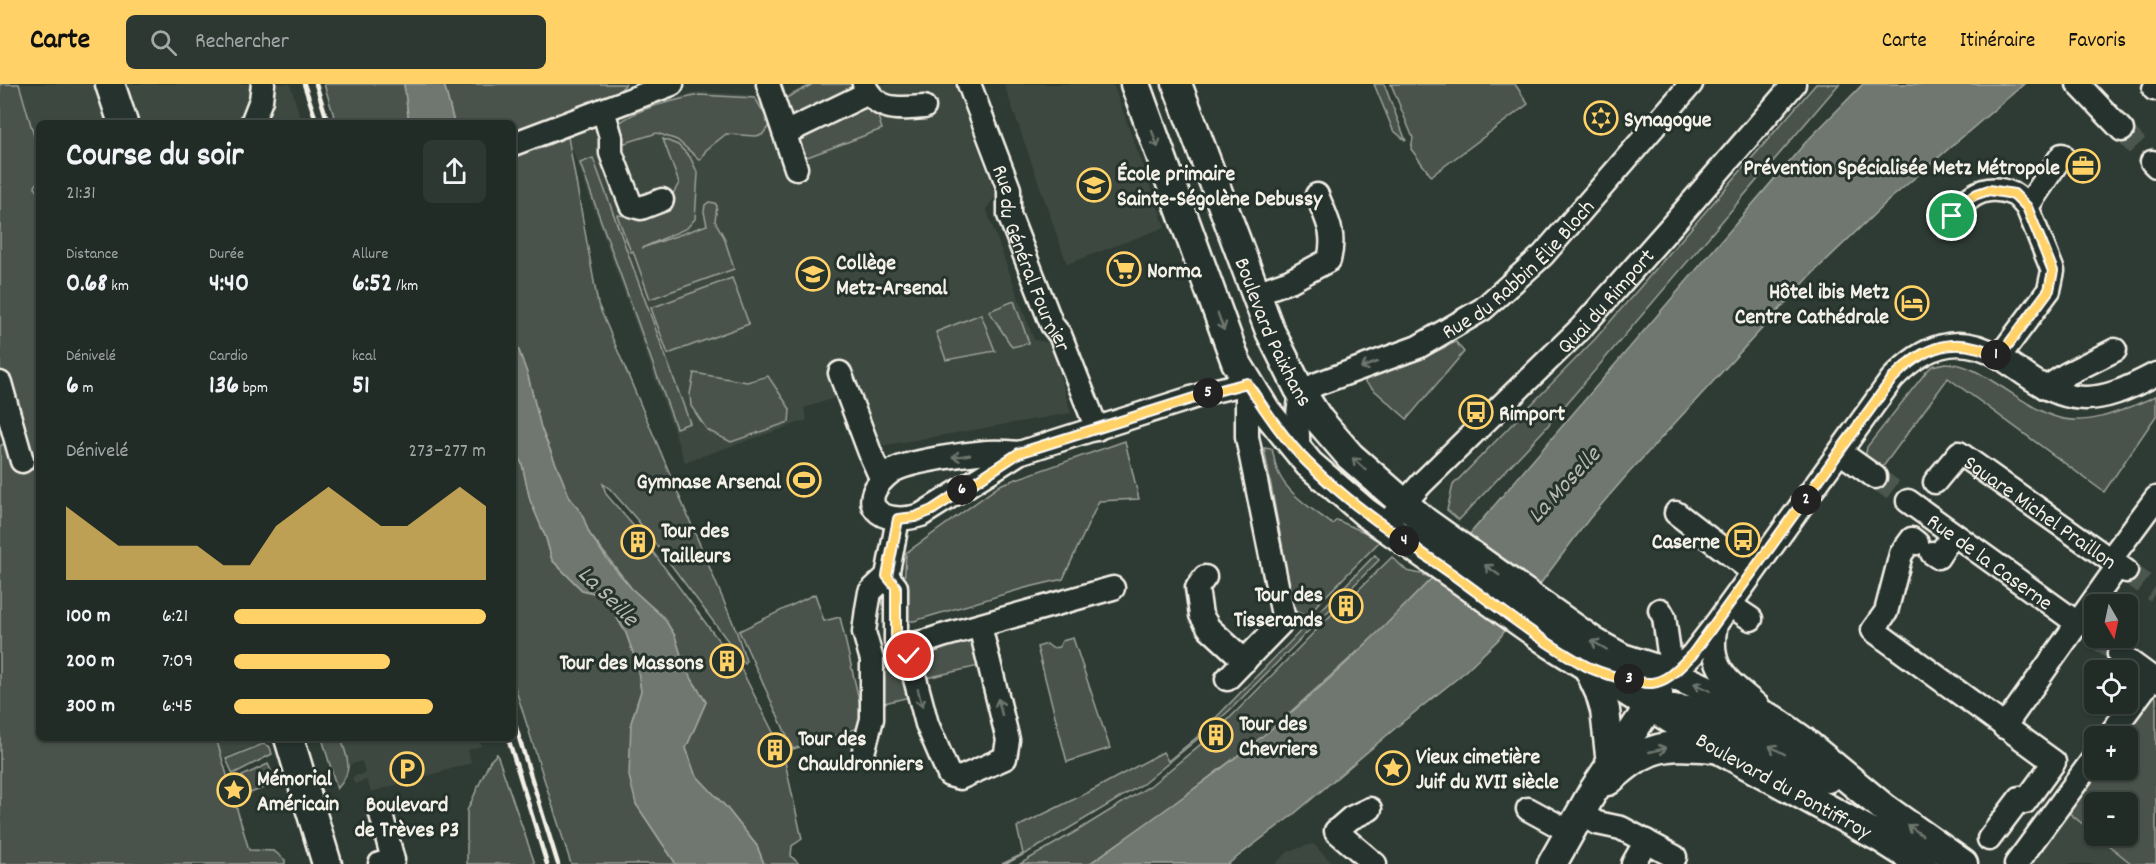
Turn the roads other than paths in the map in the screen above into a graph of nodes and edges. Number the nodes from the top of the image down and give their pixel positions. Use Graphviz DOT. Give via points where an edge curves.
graph roads {
  1 [pos="92,84"];
  2 [pos="110,84"];
  3 [pos="248,84"];
  4 [pos="263,84"];
  5 [pos="672,84"];
  6 [pos="768,84"];
  7 [pos="969,84"];
  8 [pos="1135,84"];
  9 [pos="1178,84"];
  10 [pos="1691,84"];
  11 [pos="1794,84"];
  12 [pos="2078,84"];
  13 [pos="866,89"];
  14 [pos="924,107"];
  15 [pos="603,110"];
  16 [pos="103,120"];
  17 [pos="122,120"];
  18 [pos="252,120"];
  19 [pos="252,120"];
  20 [pos="2122,130"];
  21 [pos="784,133"];
  22 [pos="516,143"];
  23 [pos="2062,155"];
  24 [pos="796,168"];
  25 [pos="1317,195"];
  26 [pos="662,200"];
  27 [pos="2027,207"];
  28 [pos="1946,226"];
  29 [pos="1256,293"];
  30 [pos="2115,350"];
  31 [pos="1999,357"];
  32 [pos="1285,364"];
  33 [pos="840,373"];
  34 [pos="2156,374"];
  35 [pos="0,383"];
  36 [pos="1247,383"];
  37 [pos="2046,388"];
  38 [pos="1301,393"];
  39 [pos="1097,429"];
  40 [pos="1840,452"];
  41 [pos="1019,453"];
  42 [pos="1300,455"];
  43 [pos="22,461"];
  44 [pos="1875,477"];
  45 [pos="882,480"];
  46 [pos="1935,482"];
  47 [pos="2156,498"];
  48 [pos="1908,501"];
  49 [pos="1403,503"];
  50 [pos="1676,513"];
  51 [pos="898,519"];
  52 [pos="1384,526"];
  53 [pos="1953,534"];
  54 [pos="2118,566"];
  55 [pos="1754,572"];
  56 [pos="887,576"];
  57 [pos="1205,577"];
  58 [pos="1113,588"];
  59 [pos="1730,604"];
  60 [pos="1660,610"];
  61 [pos="1533,615"];
  62 [pos="1751,619"];
  63 [pos="2073,620"];
  64 [pos="1716,624"];
  65 [pos="980,626"];
  66 [pos="901,644"];
  67 [pos="2119,654"];
  68 [pos="1245,661"];
  69 [pos="1588,667"];
  70 [pos="1672,674"];
  71 [pos="1227,679"];
  72 [pos="2154,679"];
  73 [pos="1648,706"];
  74 [pos="1772,719"];
  75 [pos="2117,726"];
  76 [pos="2004,727"];
  77 [pos="288,741"];
  78 [pos="288,741"];
  79 [pos="1717,748"];
  80 [pos="864,749"];
  81 [pos="1611,764"];
  82 [pos="2084,772"];
  83 [pos="1884,808"];
  84 [pos="1370,809"];
  85 [pos="1528,809"];
  86 [pos="1581,813"];
  87 [pos="381,814"];
  88 [pos="316,824"];
  89 [pos="1989,839"];
  90 [pos="1646,842"];
  91 [pos="1675,857"];
  92 [pos="308,864"];
  93 [pos="327,864"];
  94 [pos="332,864"];
  95 [pos="380,864"];
  96 [pos="1375,864"];
  97 [pos="1551,864"];
  98 [pos="1633,864"];
  99 [pos="1922,864"];
  100 [pos="1963,864"];
  101 [pos="2016,864"];
  1 -- 16 [label="main road"];
  2 -- 17 [label="main road"];
  3 -- 18 [label="street"];
  4 -- 19 [label="street"];
  5 -- 15 [label="street"];
  6 -- 21 [label="street"];
  7 -- 39 [label="street, Rue du Général Fournier" via="1009,189 1013,225"];
  8 -- 36 [label="main road, Boulevard Paixhans, one-way" via="1230,347"];
  9 -- 29 [label="main road, Boulevard Paixhans"];
  10 -- 38 [label="street, Rue du Rabbin Élie Bloch, one-way" via="1544,255 1482,309 1418,347"];
  11 -- 49 [label="street, Quai du Rimport" via="1581,328"];
  12 -- 20 [label="street"];
  13 -- 14 [label="street" via="880,105"];
  13 -- 21 [label="street"];
  15 -- 22 [label="street"];
  15 -- 26 [label="street" via="611,153 631,206 640,208"];
  21 -- 24 [label="street"];
  23 -- 27 [label="street"];
  25 -- 29 [label="street" via="1333,244 1329,260 1290,281"];
  27 -- 28 [label="street" via="2014,194 1989,190 1963,201"];
  27 -- 31 [label="street" via="2053,271 2049,290"];
  29 -- 32 [label="main road, Boulevard Paixhans"];
  30 -- 37 [label="street"];
  31 -- 37 [label="street"];
  31 -- 40 [label="street" via="1978,348 1951,344 1922,353 1892,379"];
  32 -- 36 [label="main road"];
  32 -- 38 [label="main road, Boulevard Paixhans"];
  33 -- 45 [label="street"];
  34 -- 37 [label="street" via="2131,387 2091,398 2076,398"];
  35 -- 43 [label="street"];
  36 -- 39 [label="street"];
  36 -- 42 [label="main road, Boulevard Paixhans"];
  36 -- 68 [label="street, Boulevard Paixhans" via="1247,437 1284,620"];
  38 -- 42 [label="street" via="1296,435"];
  49 -- 38 [label="main road, Boulevard Paixhans, one-way" via="1350,456"];
  39 -- 41 [label="street"];
  40 -- 44 [label="street"];
  40 -- 55 [label="street"];
  41 -- 45 [label="street, one-way" via="987,452 909,464"];
  41 -- 51 [label="street" via="932,510"];
  42 -- 52 [label="main road, Boulevard Paixhans"];
  45 -- 51 [label="street" via="873,494 874,505 884,517"];
  46 -- 54 [label="street, Square Michel Praillon" via="1959,453"];
  47 -- 54 [label="street"];
  48 -- 53 [label="street, Rue de la Caserne"];
  49 -- 52 [label="street, Quai du Rimport"];
  61 -- 49 [label="main road, Boulevard Paixhans, one-way"];
  50 -- 55 [label="street"];
  51 -- 56 [label="street"];
  52 -- 61 [label="main road, Boulevard Paixhans"];
  53 -- 63 [label="street, Rue de la Caserne"];
  53 -- 76 [label="street" via="1938,557 1912,538 1901,554 1886,612 1873,630"];
  54 -- 76 [label="street"];
  55 -- 59 [label="street"];
  56 -- 66 [label="street" via="896,587 896,641"];
  56 -- 80 [label="street" via="870,591 867,609 864,632 872,660 872,719"];
  57 -- 68 [label="street" via="1197,588 1201,615 1209,628"];
  58 -- 65 [label="street"];
  59 -- 62 [label="street"];
  59 -- 64 [label="street"];
  60 -- 70 [label="street"];
  61 -- 69 [label="main road, Boulevard du Pontiffroy"];
  70 -- 61 [label="main road, Boulevard du Pontiffroy, one-way" via="1613,653"];
  64 -- 70 [label="street"];
  64 -- 74 [label="street" via="1716,662 1724,677"];
  65 -- 66 [label="street"];
  66 -- 65 [label="street, one-way" via="909,656 927,724 949,775 960,778 1005,758 1008,740"];
  67 -- 72 [label="street"];
  68 -- 71 [label="street, Boulevard Paixhans"];
  69 -- 70 [label="main road, Boulevard du Pontiffroy" via="1651,683"];
  69 -- 73 [label="main road, Boulevard du Pontiffroy"];
  69 -- 81 [label="main road" via="1605,710"];
  70 -- 73 [label="main road"];
  74 -- 70 [label="main road, Boulevard du Pontiffroy, one-way"];
  72 -- 75 [label="street"];
  73 -- 79 [label="main road, Boulevard du Pontiffroy"];
  73 -- 81 [label="main road"];
  83 -- 73 [label="main road, Boulevard du Pontiffroy, one-way" via="1748,735 1696,712"];
  74 -- 83 [label="main road, Boulevard du Pontiffroy"];
  76 -- 89 [label="street" via="2054,762 2025,802 2020,798"];
  77 -- 88 [label="main road"];
  78 -- 92 [label="main road"];
  86 -- 79 [label="main road, one-way" via="1648,752 1674,747"];
  79 -- 99 [label="main road, Boulevard du Pontiffroy"];
  81 -- 86 [label="main road"];
  82 -- 101 [label="street"];
  100 -- 83 [label="main road, Boulevard du Pontiffroy, one-way"];
  84 -- 96 [label="street" via="1336,831"];
  85 -- 86 [label="street"];
  86 -- 90 [label="street"];
  86 -- 97 [label="main road"];
  87 -- 95 [label="street" via="393,860"];
  88 -- 93 [label="main road"];
  88 -- 94 [label="main road"];
  90 -- 91 [label="street"];
  90 -- 98 [label="street"];
}
